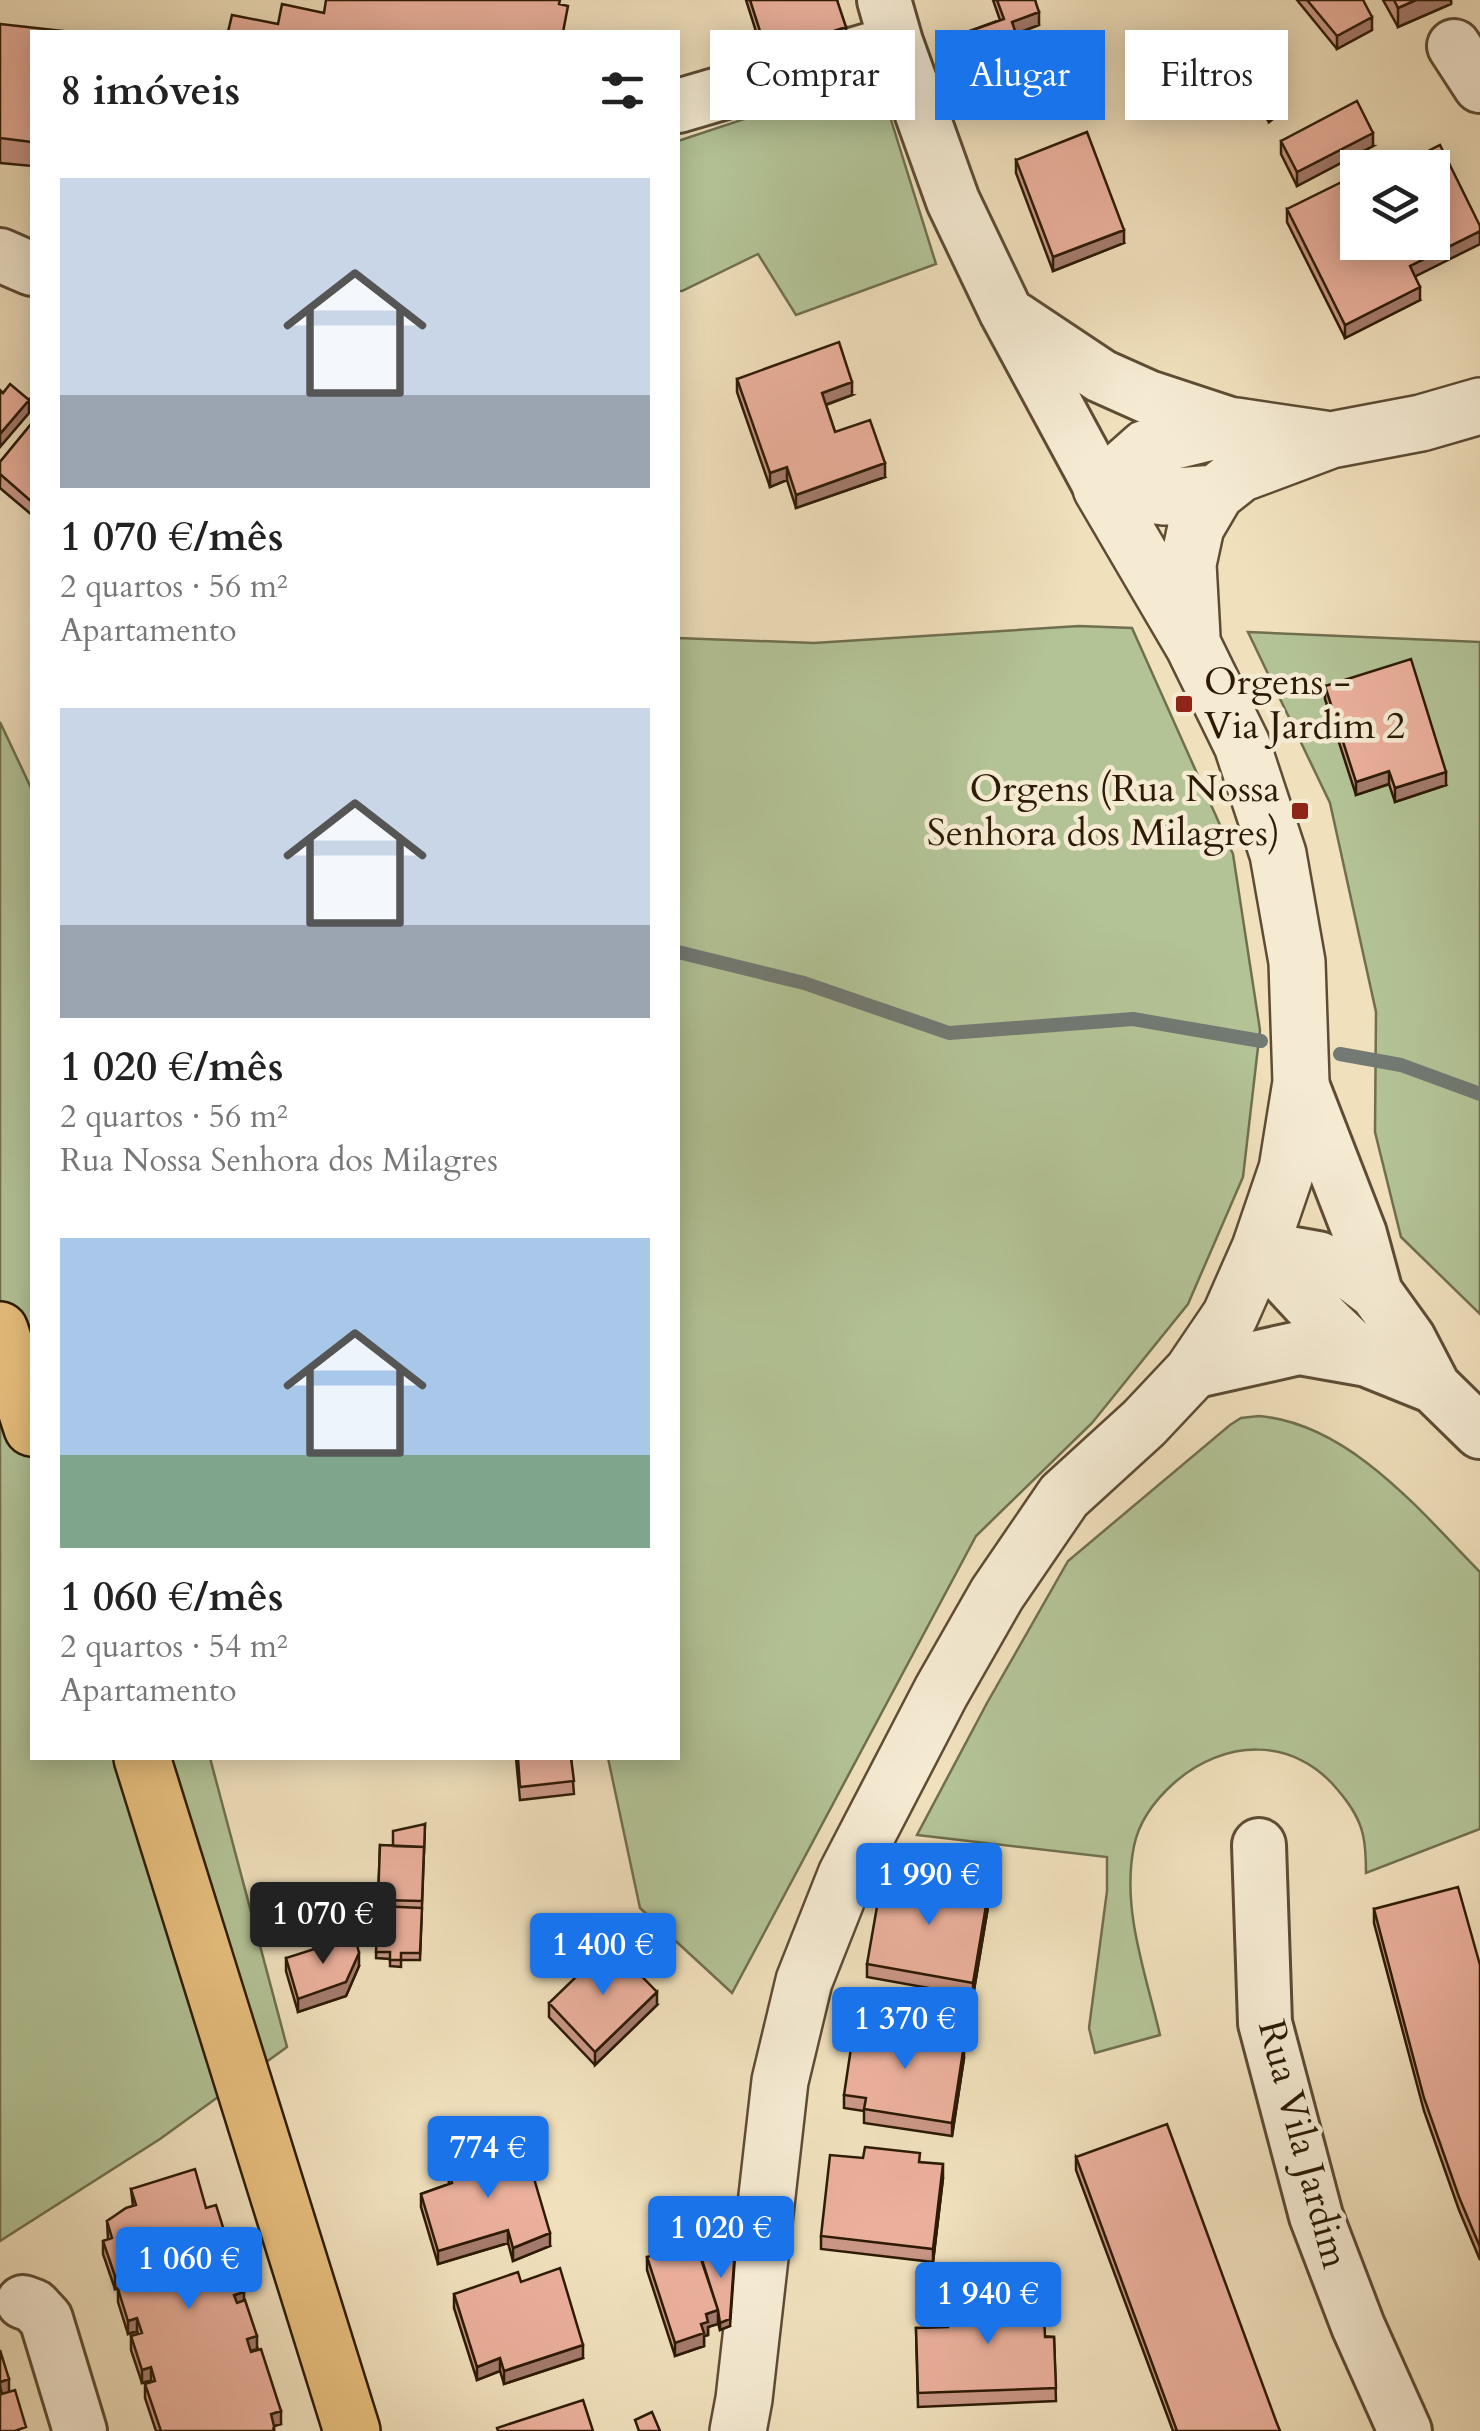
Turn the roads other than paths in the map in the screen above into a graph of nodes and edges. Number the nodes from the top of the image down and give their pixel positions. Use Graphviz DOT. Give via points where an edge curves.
graph roads {
  1 [pos="890,21"];
  2 [pos="680,105"];
  3 [pos="0,255"];
  4 [pos="30,268"];
  5 [pos="1006,312"];
  6 [pos="1480,406"];
  7 [pos="1236,426"];
  8 [pos="1331,440"];
  9 [pos="1101,488"];
  10 [pos="1216,493"];
  11 [pos="1193,645"];
  12 [pos="1301,1082"];
  13 [pos="1260,1248"];
  14 [pos="1376,1293"];
  15 [pos="0,1330"];
  16 [pos="1366,1360"];
  17 [pos="1192,1372"];
  18 [pos="1434,1387"];
  19 [pos="30,1422"];
  20 [pos="1480,1432"];
  21 [pos="143,1760"];
  22 [pos="1259,1844"];
  23 [pos="23,2302"];
  24 [pos="80,2431"];
  25 [pos="352,2431"];
  26 [pos="738,2431"];
  27 [pos="1405,2431"];
  1 -- 2 [label="street"];
  1 -- 5 [label="street" via="953,201"];
  3 -- 4 [label="street"];
  5 -- 7 [label="street" via="1102,376"];
  5 -- 9 [label="street"];
  6 -- 8 [label="street"];
  7 -- 8 [label="street"];
  7 -- 9 [label="street" via="1146,448"];
  8 -- 10 [label="street" via="1240,474"];
  9 -- 10 [label="street" via="1164,497"];
  9 -- 11 [label="street"];
  10 -- 11 [label="street" via="1196,527 1188,564"];
  11 -- 12 [label="street" via="1242,745 1278,854 1297,962"];
  12 -- 13 [label="street" via="1287,1169"];
  12 -- 14 [label="street"];
  13 -- 14 [label="street" via="1318,1258"];
  13 -- 16 [label="street"];
  13 -- 17 [label="street" via="1230,1316"];
  14 -- 18 [label="street"];
  15 -- 19 [label="main road"];
  16 -- 17 [label="street" via="1299,1348"];
  16 -- 18 [label="street"];
  17 -- 26 [label="street" via="1064,1496 997,1594 846,1875 804,1981 780,2081"];
  18 -- 20 [label="street"];
  21 -- 25 [label="main road"];
  22 -- 27 [label="street, Rua Vila Jardim" via="1265,2022 1316,2216"];
  23 -- 24 [label="street" via="46,2319"];
}
